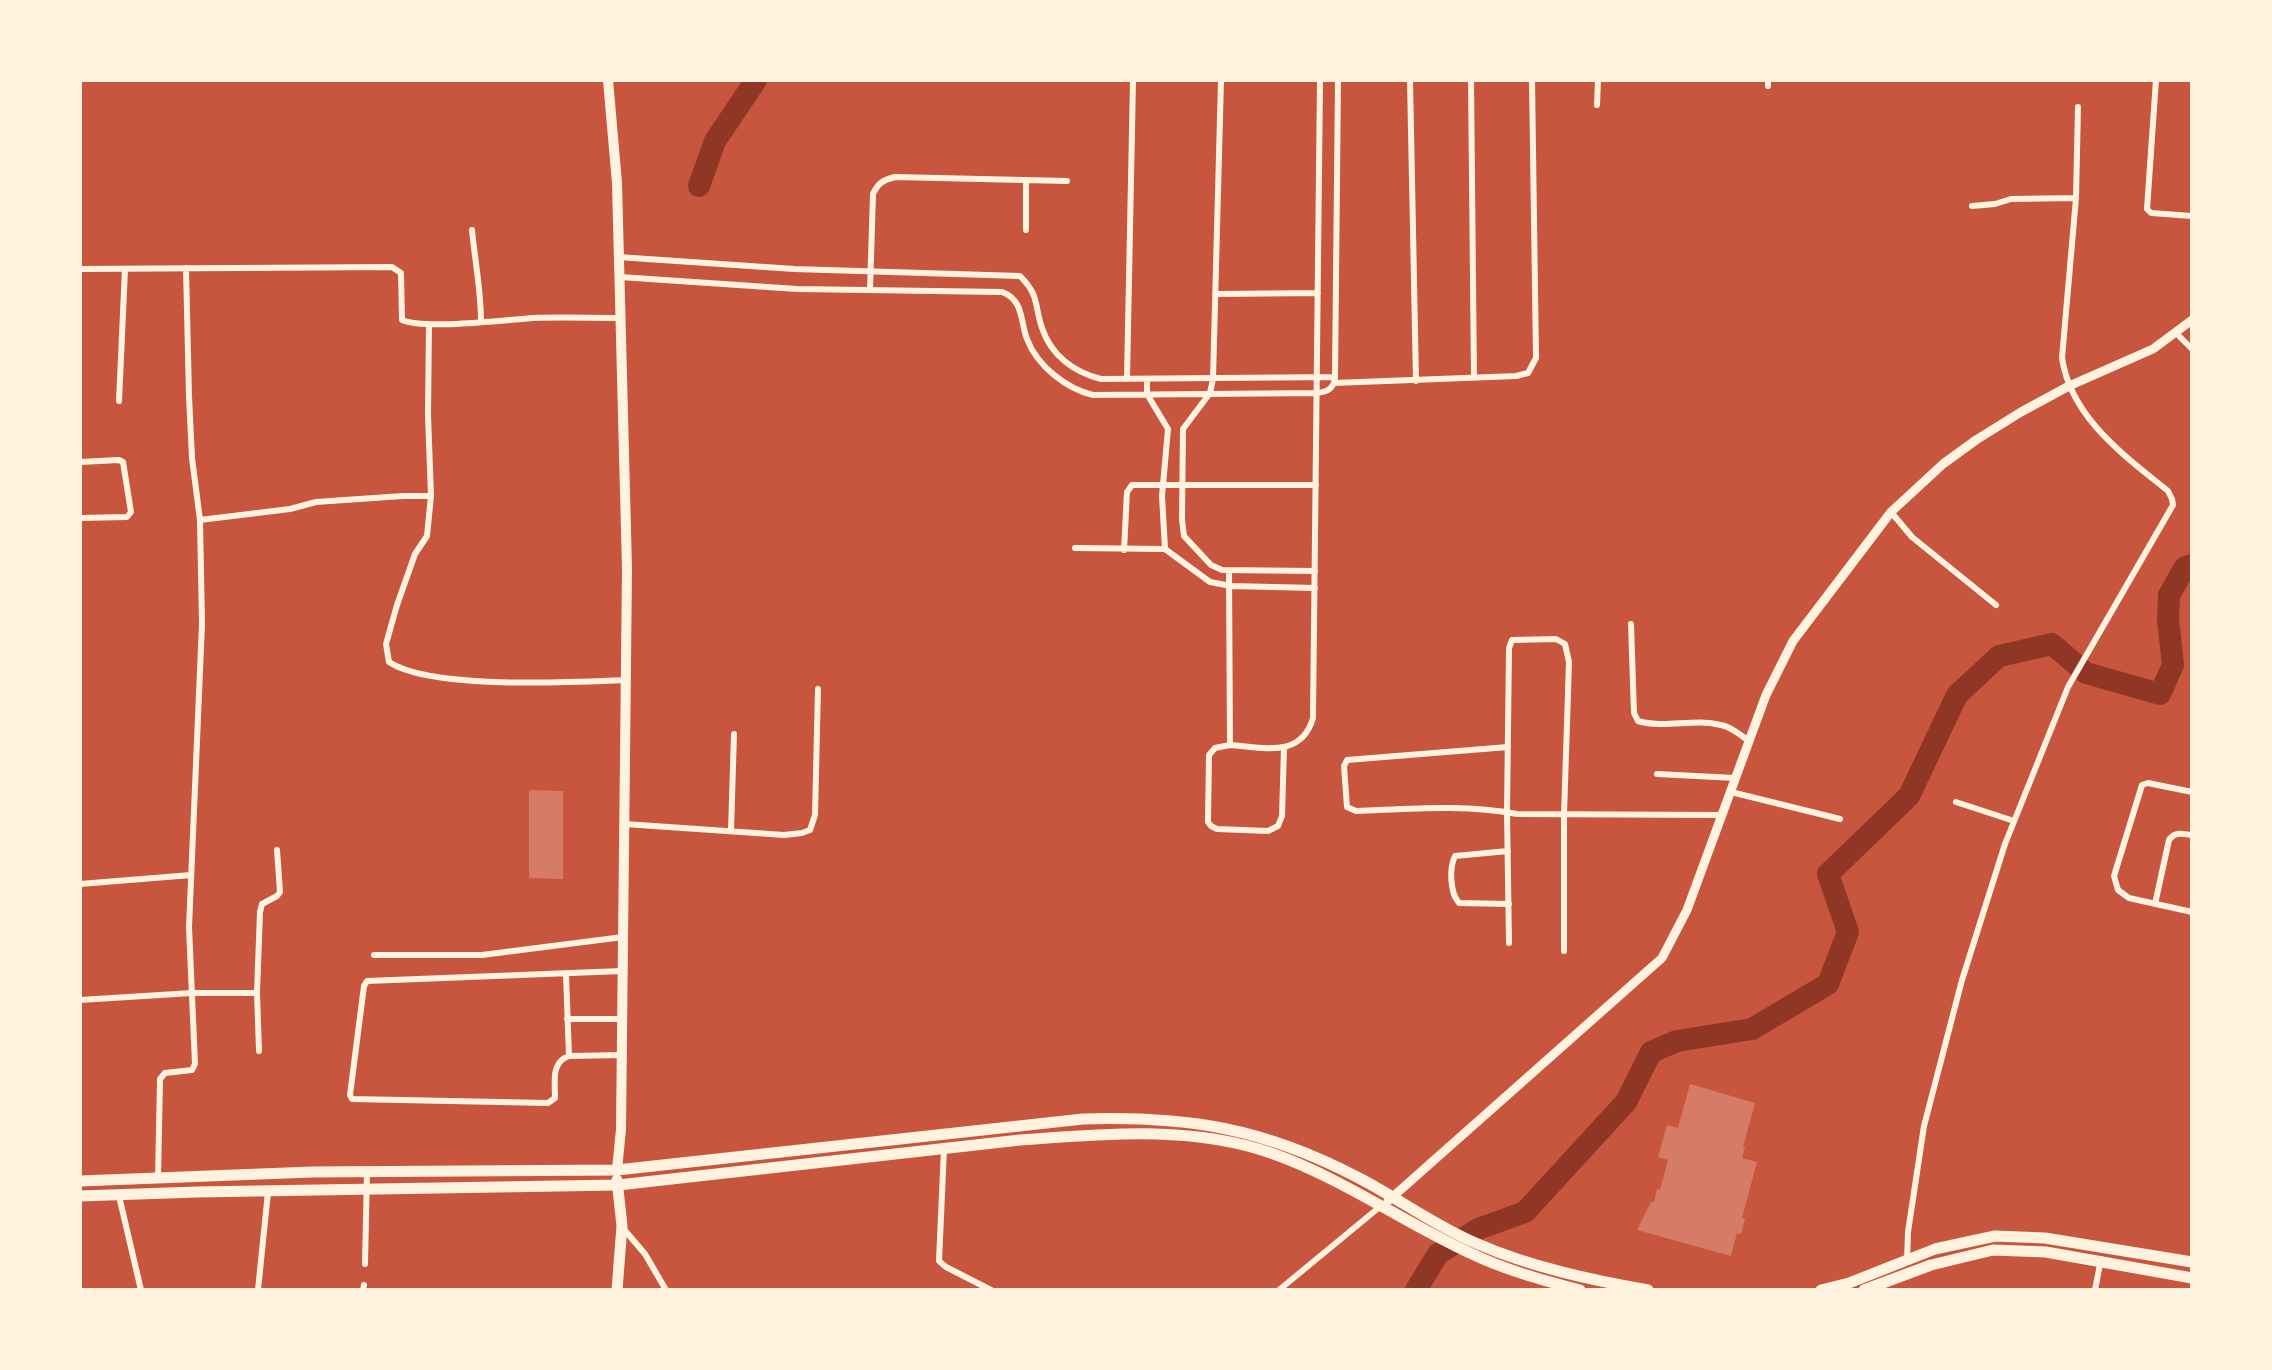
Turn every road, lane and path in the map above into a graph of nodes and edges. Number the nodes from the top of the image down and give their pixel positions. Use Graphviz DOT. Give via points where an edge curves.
graph roads {
  1 [pos="608,80"];
  2 [pos="1133,80"];
  3 [pos="1221,80"];
  4 [pos="1320,80"];
  5 [pos="1338,80"];
  6 [pos="1410,80"];
  7 [pos="1471,80"];
  8 [pos="1532,80"];
  9 [pos="1598,80"];
  10 [pos="2156,80"];
  11 [pos="1597,105"];
  12 [pos="2078,107"];
  13 [pos="1026,180"];
  14 [pos="1066,181"];
  15 [pos="2076,198"];
  16 [pos="1972,206"];
  17 [pos="2192,216"];
  18 [pos="472,230"];
  19 [pos="1026,230"];
  20 [pos="618,257"];
  21 [pos="80,268"];
  22 [pos="186,268"];
  23 [pos="125,269"];
  24 [pos="871,272"];
  25 [pos="620,277"];
  26 [pos="870,290"];
  27 [pos="1318,293"];
  28 [pos="1216,294"];
  29 [pos="622,318"];
  30 [pos="2192,320"];
  31 [pos="481,322"];
  32 [pos="428,324"];
  33 [pos="2175,332"];
  34 [pos="2192,349"];
  35 [pos="1126,378"];
  36 [pos="1213,378"];
  37 [pos="1318,378"];
  38 [pos="1474,378"];
  39 [pos="1147,379"];
  40 [pos="1334,380"];
  41 [pos="1416,381"];
  42 [pos="2069,386"];
  43 [pos="1316,393"];
  44 [pos="1147,394"];
  45 [pos="1210,394"];
  46 [pos="119,401"];
  47 [pos="1168,429"];
  48 [pos="1184,429"];
  49 [pos="80,462"];
  50 [pos="1163,484"];
  51 [pos="1182,484"];
  52 [pos="1316,484"];
  53 [pos="431,496"];
  54 [pos="1891,512"];
  55 [pos="80,518"];
  56 [pos="200,520"];
  57 [pos="1074,548"];
  58 [pos="1165,549"];
  59 [pos="1124,550"];
  60 [pos="1315,570"];
  61 [pos="1229,571"];
  62 [pos="1231,586"];
  63 [pos="1315,588"];
  64 [pos="1996,605"];
  65 [pos="1631,624"];
  66 [pos="628,680"];
  67 [pos="818,689"];
  68 [pos="734,734"];
  69 [pos="1750,741"];
  70 [pos="1230,745"];
  71 [pos="1508,747"];
  72 [pos="1284,748"];
  73 [pos="1657,774"];
  74 [pos="1736,778"];
  75 [pos="1731,792"];
  76 [pos="2192,792"];
  77 [pos="1956,802"];
  78 [pos="1508,812"];
  79 [pos="1564,815"];
  80 [pos="1722,816"];
  81 [pos="1840,819"];
  82 [pos="2014,821"];
  83 [pos="626,824"];
  84 [pos="731,831"];
  85 [pos="2192,835"];
  86 [pos="277,850"];
  87 [pos="1508,852"];
  88 [pos="191,875"];
  89 [pos="80,884"];
  90 [pos="1509,904"];
  91 [pos="2156,904"];
  92 [pos="2192,912"];
  93 [pos="624,937"];
  94 [pos="1510,943"];
  95 [pos="1564,951"];
  96 [pos="374,955"];
  97 [pos="623,971"];
  98 [pos="566,974"];
  99 [pos="192,993"];
  100 [pos="257,994"];
  101 [pos="80,1000"];
  102 [pos="567,1019"];
  103 [pos="623,1019"];
  104 [pos="259,1050"];
  105 [pos="622,1054"];
  106 [pos="569,1056"];
  107 [pos="944,1148"];
  108 [pos="850,1153"];
  109 [pos="617,1170"];
  110 [pos="367,1172"];
  111 [pos="224,1176"];
  112 [pos="158,1178"];
  113 [pos="80,1180"];
  114 [pos="618,1185"];
  115 [pos="367,1189"];
  116 [pos="225,1191"];
  117 [pos="268,1192"];
  118 [pos="119,1194"];
  119 [pos="80,1196"];
  120 [pos="1393,1197"];
  121 [pos="1382,1206"];
  122 [pos="622,1226"];
  123 [pos="1436,1229"];
  124 [pos="1472,1248"];
  125 [pos="2102,1254"];
  126 [pos="2192,1262"];
  127 [pos="365,1264"];
  128 [pos="1908,1267"];
  129 [pos="2192,1278"];
  130 [pos="141,1290"];
  131 [pos="258,1290"];
  132 [pos="617,1290"];
  133 [pos="666,1290"];
  134 [pos="991,1290"];
  135 [pos="1280,1290"];
  136 [pos="1580,1290"];
  137 [pos="1648,1290"];
  138 [pos="1821,1290"];
  139 [pos="1864,1290"];
  140 [pos="2095,1290"];
  1 -- 20 [label="main road"];
  2 -- 35 [label="street"];
  3 -- 28 [label="street"];
  4 -- 27 [label="street"];
  5 -- 40 [label="street"];
  6 -- 41 [label="street"];
  7 -- 38 [label="street"];
  8 -- 38 [label="street" via="1536,358 1528,373"];
  9 -- 11 [label="street"];
  10 -- 17 [label="street" via="2147,209"];
  12 -- 15 [label="street"];
  13 -- 14 [label="street"];
  13 -- 19 [label="street"];
  13 -- 24 [label="street" via="895,177 877,185"];
  15 -- 16 [label="street"];
  15 -- 42 [label="street" via="2062,358"];
  18 -- 31 [label="street"];
  20 -- 24 [label="street"];
  20 -- 25 [label="main road"];
  21 -- 23 [label="street"];
  22 -- 23 [label="street"];
  22 -- 32 [label="street" via="392,267 403,281 402,315 408,323"];
  22 -- 56 [label="street"];
  23 -- 46 [label="street"];
  24 -- 26 [label="street"];
  24 -- 35 [label="street" via="1020,276 1033,291 1054,352 1086,375"];
  25 -- 26 [label="street"];
  25 -- 29 [label="main road"];
  26 -- 44 [label="street" via="1010,295 1028,342 1062,381 1094,395"];
  27 -- 28 [label="street"];
  27 -- 37 [label="street"];
  28 -- 36 [label="street"];
  29 -- 31 [label="street"];
  29 -- 66 [label="main road"];
  30 -- 33 [label="street"];
  31 -- 32 [label="street"];
  32 -- 53 [label="street"];
  33 -- 34 [label="street"];
  33 -- 42 [label="street" via="2153,349"];
  35 -- 39 [label="street"];
  36 -- 37 [label="street"];
  36 -- 39 [label="street"];
  36 -- 45 [label="street"];
  37 -- 40 [label="street"];
  37 -- 43 [label="street"];
  38 -- 41 [label="street"];
  39 -- 44 [label="street"];
  40 -- 41 [label="street"];
  40 -- 43 [label="street" via="1332,388"];
  42 -- 54 [label="street" via="1942,464"];
  42 -- 82 [label="street" via="2105,437 2172,499 2068,687"];
  43 -- 45 [label="street"];
  43 -- 52 [label="street"];
  44 -- 45 [label="street"];
  44 -- 47 [label="street"];
  45 -- 48 [label="street"];
  47 -- 48 [label="street"];
  47 -- 50 [label="street"];
  48 -- 51 [label="street"];
  49 -- 55 [label="street" via="122,461 131,512 127,518"];
  50 -- 51 [label="street"];
  50 -- 58 [label="street"];
  50 -- 59 [label="street" via="1129,486"];
  51 -- 52 [label="street"];
  51 -- 61 [label="street" via="1184,536 1211,565"];
  52 -- 60 [label="street"];
  53 -- 56 [label="street" via="316,502"];
  53 -- 66 [label="street" via="427,536 386,644 389,662 429,676 474,680"];
  54 -- 64 [label="street" via="1938,561"];
  54 -- 69 [label="street" via="1793,641"];
  56 -- 88 [label="street"];
  57 -- 59 [label="street"];
  58 -- 59 [label="street"];
  58 -- 62 [label="street" via="1210,582"];
  60 -- 61 [label="street"];
  60 -- 63 [label="street"];
  61 -- 62 [label="street"];
  62 -- 63 [label="street"];
  62 -- 70 [label="street"];
  63 -- 72 [label="street" via="1312,718 1304,735"];
  65 -- 69 [label="street" via="1638,721 1716,724"];
  66 -- 83 [label="main road"];
  67 -- 84 [label="street" via="810,830"];
  68 -- 84 [label="street"];
  69 -- 74 [label="street"];
  70 -- 72 [label="street"];
  70 -- 72 [label="street" via="1209,755 1208,822 1217,829 1278,826"];
  71 -- 78 [label="street"];
  71 -- 78 [label="street" via="1356,758 1344,766 1351,810"];
  71 -- 79 [label="street" via="1510,643 1562,641 1569,662"];
  73 -- 74 [label="street"];
  74 -- 75 [label="street"];
  75 -- 80 [label="street"];
  75 -- 81 [label="street"];
  76 -- 91 [label="street" via="2144,784 2132,815 2114,884 2129,898"];
  77 -- 82 [label="street"];
  78 -- 79 [label="street"];
  78 -- 87 [label="street"];
  79 -- 80 [label="street"];
  79 -- 95 [label="street"];
  80 -- 120 [label="street" via="1688,910 1662,958"];
  82 -- 128 [label="street" via="1924,1126"];
  83 -- 84 [label="street"];
  83 -- 93 [label="main road"];
  85 -- 91 [label="street" via="2169,840"];
  86 -- 100 [label="street" via="280,892 260,908"];
  87 -- 90 [label="street"];
  87 -- 90 [label="street" via="1455,856 1452,872 1458,903"];
  88 -- 89 [label="street"];
  88 -- 99 [label="street"];
  90 -- 94 [label="street"];
  91 -- 92 [label="street"];
  93 -- 96 [label="street" via="482,955"];
  93 -- 97 [label="main road"];
  97 -- 98 [label="street"];
  97 -- 103 [label="main road"];
  98 -- 102 [label="street"];
  98 -- 106 [label="street" via="367,982 350,1095 548,1104 555,1098 558,1062"];
  99 -- 100 [label="street"];
  99 -- 101 [label="street"];
  99 -- 112 [label="street" via="195,1064 160,1079"];
  100 -- 104 [label="street"];
  102 -- 103 [label="street"];
  102 -- 106 [label="street"];
  103 -- 105 [label="main road"];
  105 -- 106 [label="street"];
  105 -- 109 [label="main road"];
  107 -- 108 [label="main road"];
  107 -- 121 [label="main road" via="1178,1134 1270,1153"];
  107 -- 134 [label="street" via="939,1261"];
  108 -- 109 [label="main road"];
  108 -- 114 [label="main road"];
  108 -- 120 [label="main road" via="1083,1119 1180,1120 1282,1143"];
  109 -- 110 [label="main road"];
  109 -- 114 [label="main road"];
  110 -- 111 [label="main road"];
  110 -- 115 [label="street"];
  111 -- 112 [label="main road"];
  111 -- 116 [label="main road"];
  112 -- 113 [label="main road"];
  114 -- 115 [label="main road"];
  114 -- 122 [label="main road"];
  115 -- 117 [label="main road"];
  115 -- 127 [label="street"];
  116 -- 117 [label="main road"];
  116 -- 118 [label="main road"];
  117 -- 131 [label="street"];
  118 -- 119 [label="main road"];
  118 -- 130 [label="street"];
  120 -- 121 [label="street"];
  120 -- 123 [label="main road"];
  121 -- 123 [label="main road"];
  121 -- 135 [label="street"];
  122 -- 132 [label="main road"];
  122 -- 133 [label="street"];
  123 -- 124 [label="main road"];
  124 -- 136 [label="main road" via="1509,1270"];
  124 -- 137 [label="main road"];
  125 -- 126 [label="main road"];
  125 -- 128 [label="main road" via="1992,1250"];
  125 -- 129 [label="main road"];
  125 -- 140 [label="street"];
  128 -- 138 [label="main road"];
  128 -- 139 [label="main road"];
}
